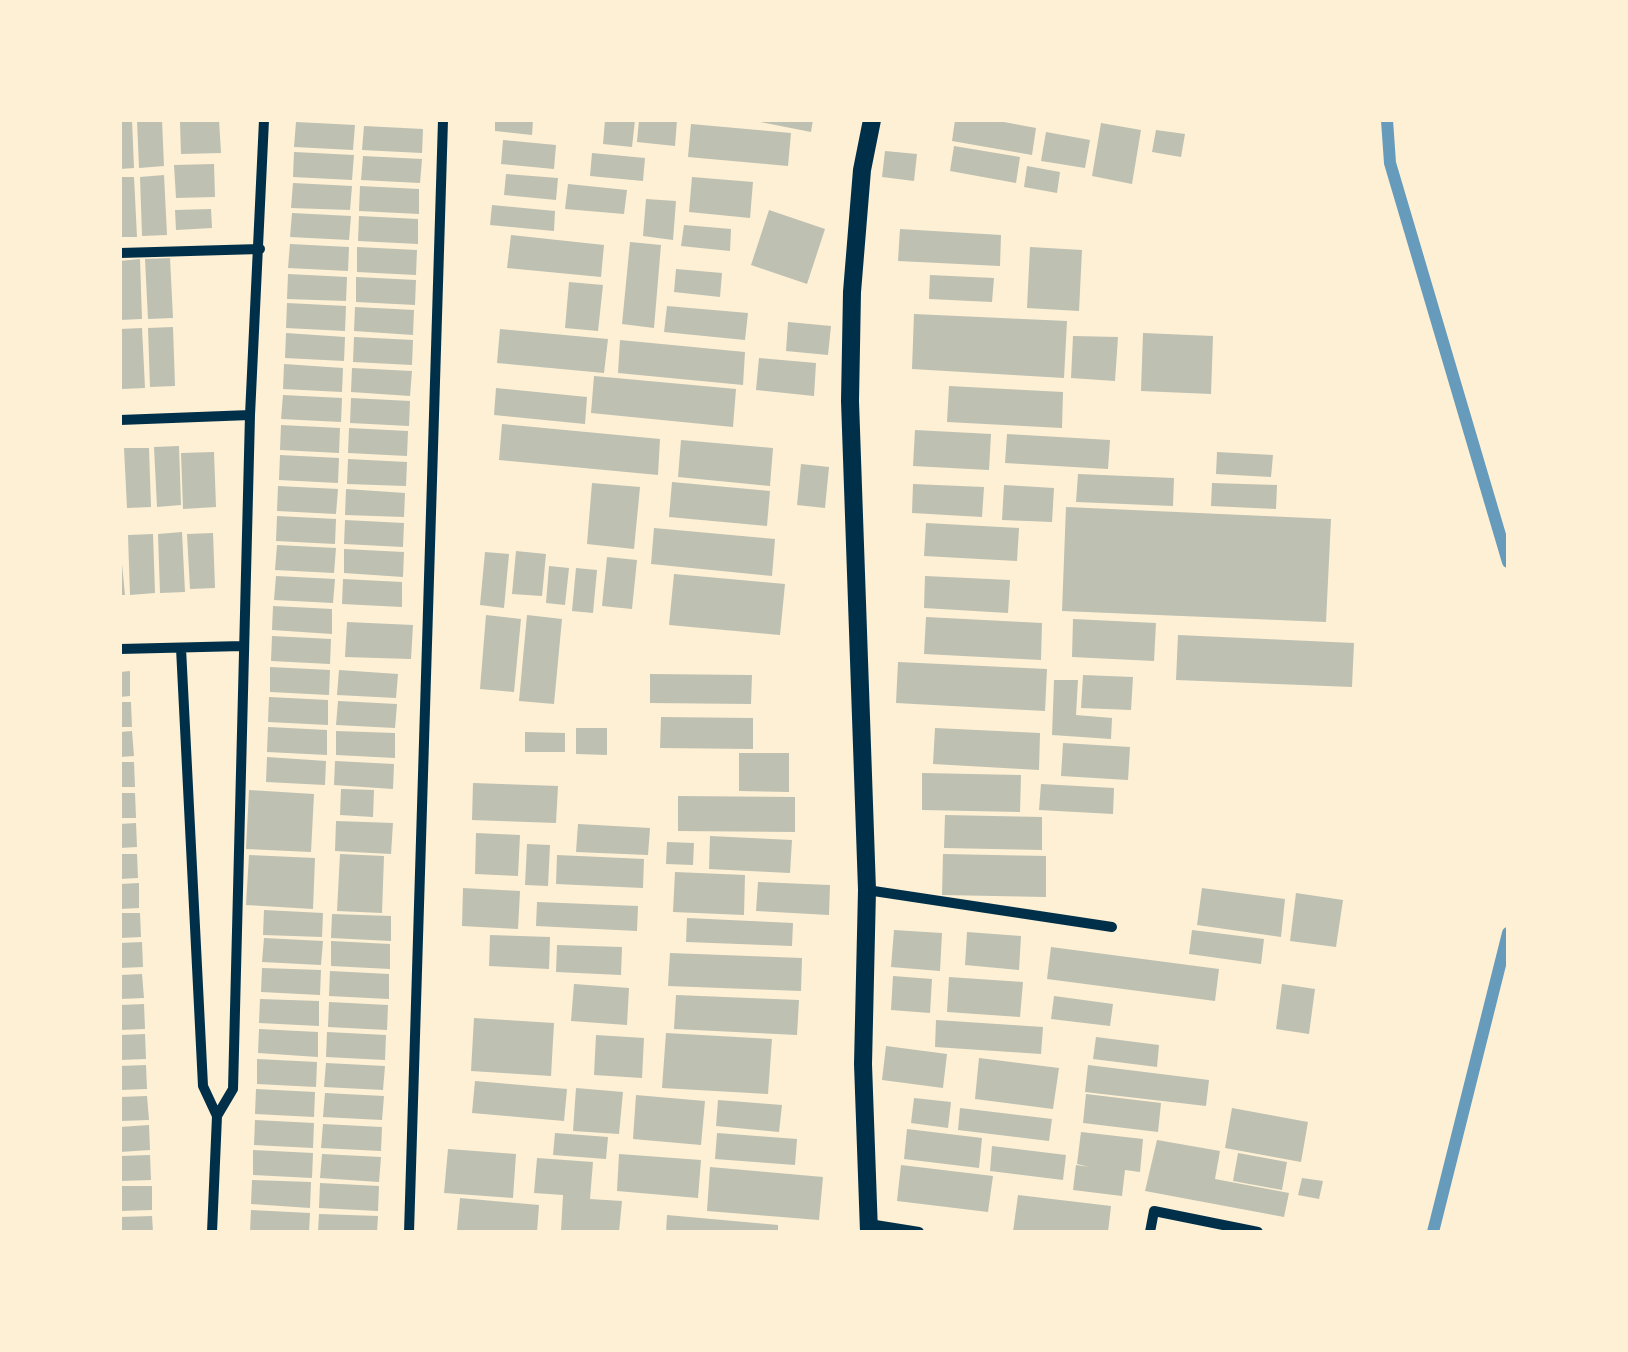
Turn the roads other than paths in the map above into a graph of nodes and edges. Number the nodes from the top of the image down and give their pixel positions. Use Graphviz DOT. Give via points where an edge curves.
graph roads {
  1 [pos="264,120"];
  2 [pos="443,120"];
  3 [pos="872,120"];
  4 [pos="260,250"];
  5 [pos="120,253"];
  6 [pos="250,415"];
  7 [pos="120,420"];
  8 [pos="244,646"];
  9 [pos="181,648"];
  10 [pos="120,649"];
  11 [pos="866,890"];
  12 [pos="1112,927"];
  13 [pos="218,1116"];
  14 [pos="869,1228"];
  15 [pos="212,1232"];
  16 [pos="409,1232"];
  17 [pos="920,1232"];
  18 [pos="1150,1232"];
  19 [pos="1258,1232"];
  1 -- 4 [label="street"];
  2 -- 16 [label="street"];
  3 -- 11 [label="street" via="852,292 850,400"];
  4 -- 5 [label="street"];
  4 -- 6 [label="street"];
  6 -- 7 [label="street"];
  6 -- 8 [label="street"];
  8 -- 9 [label="street"];
  8 -- 13 [label="street" via="232,1089"];
  9 -- 10 [label="street"];
  9 -- 13 [label="street" via="203,1086"];
  11 -- 12 [label="street"];
  11 -- 14 [label="street"];
  13 -- 15 [label="street"];
  14 -- 17 [label="street"];
  18 -- 19 [label="street" via="1154,1211"];
}
